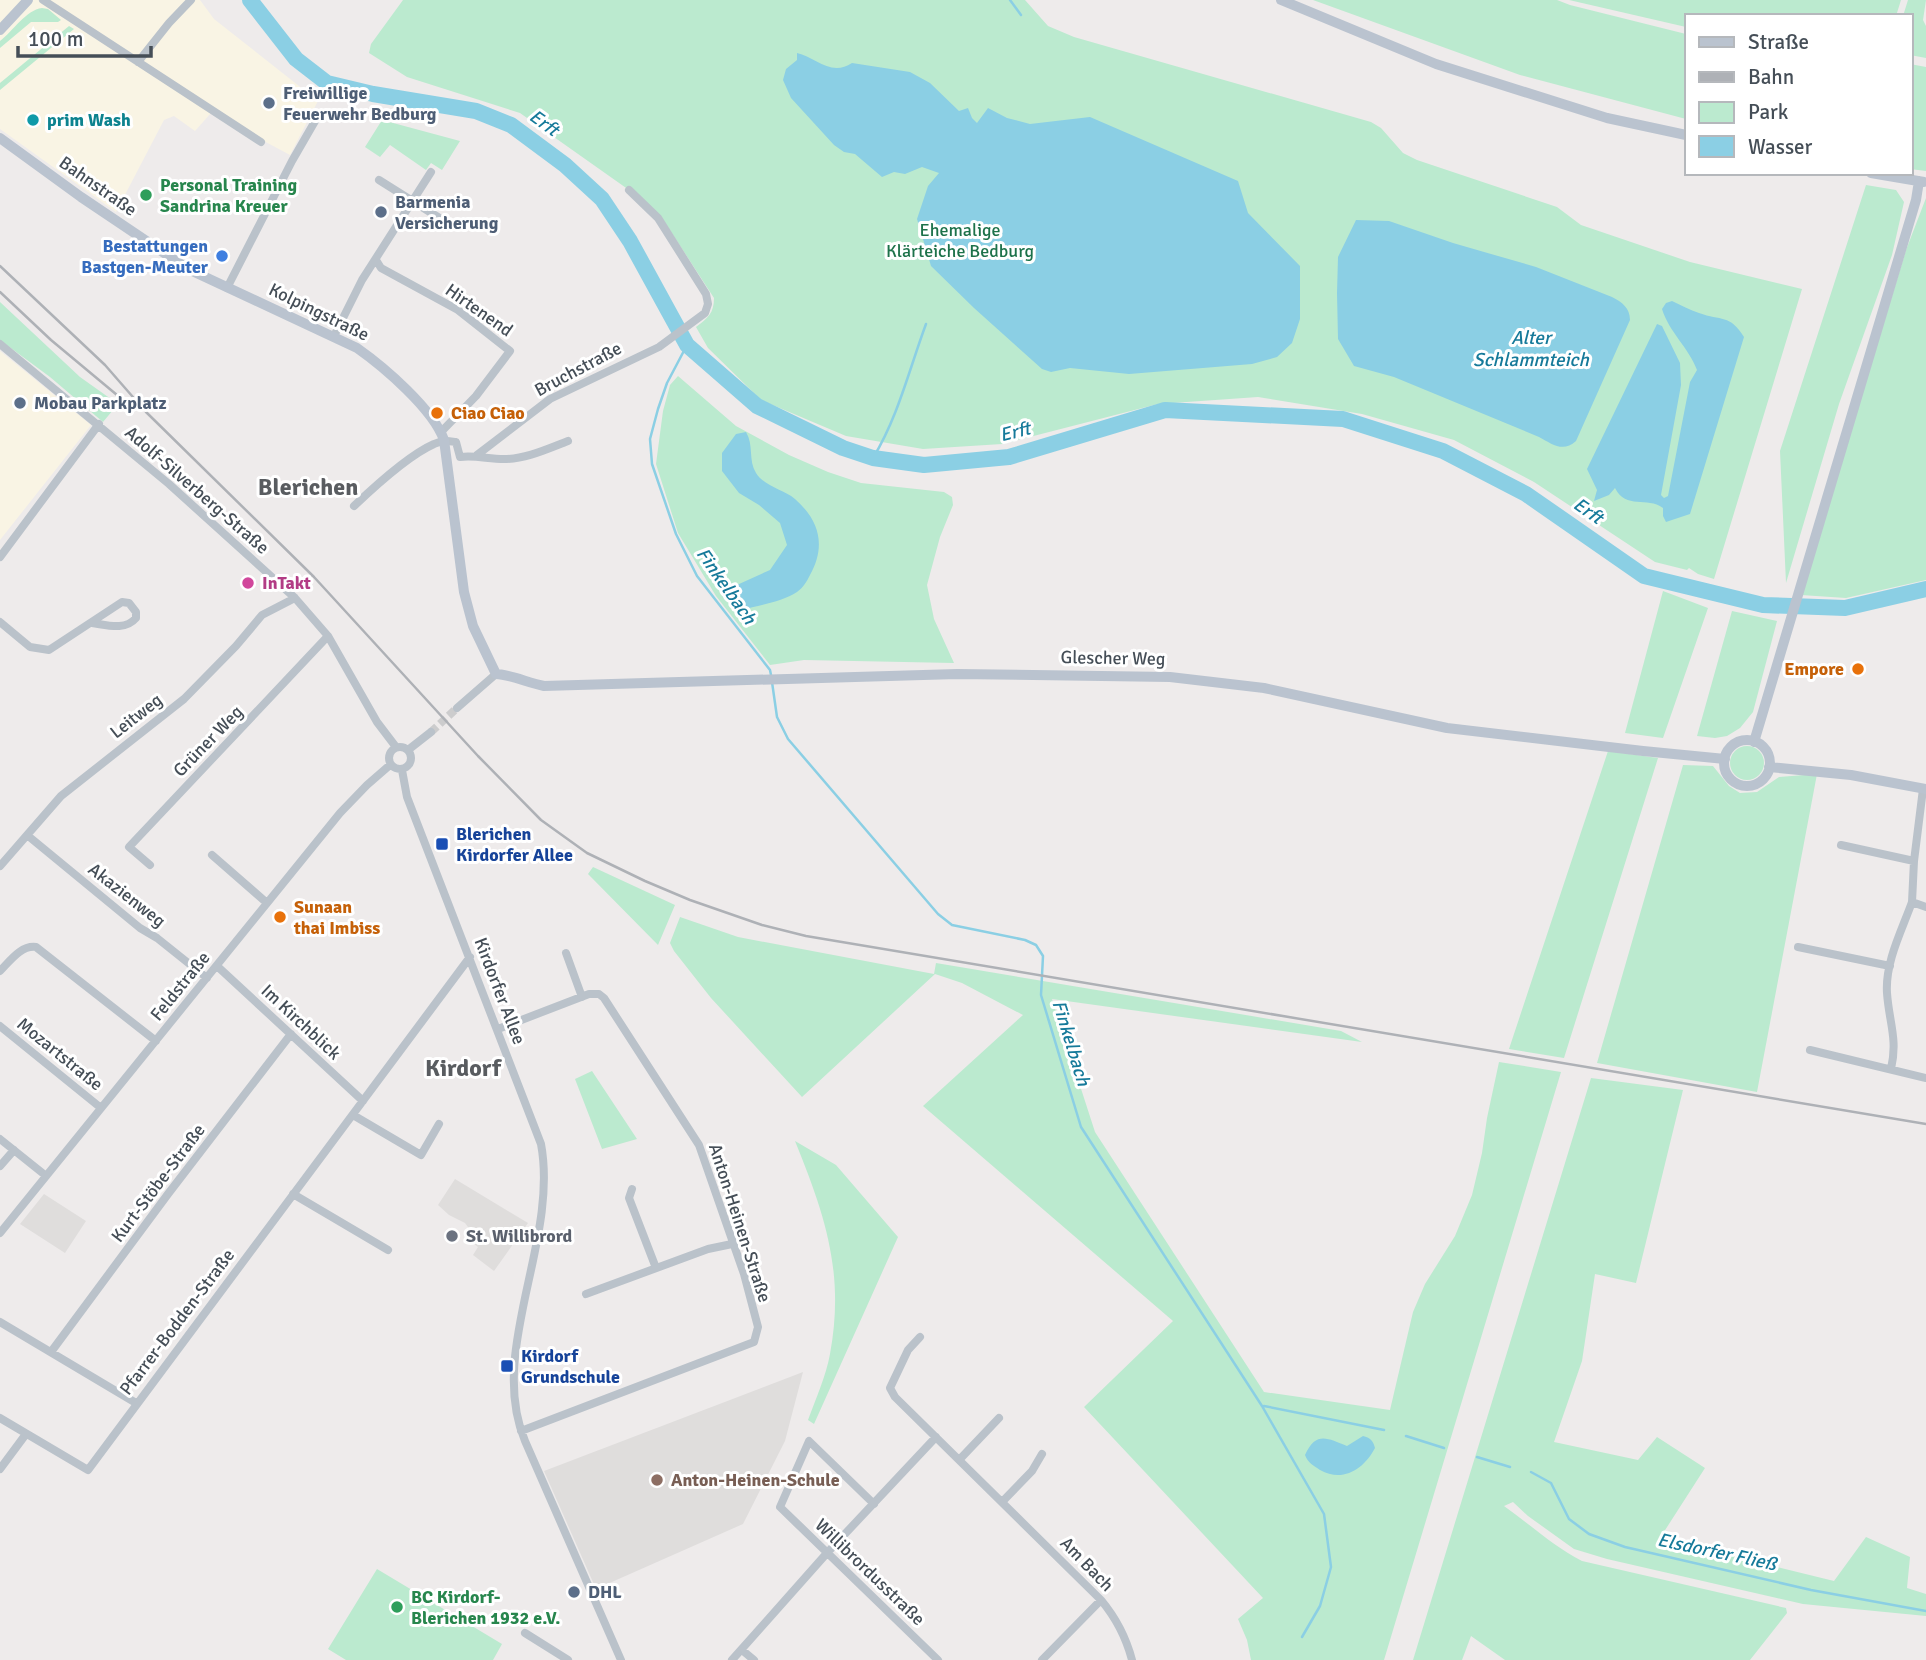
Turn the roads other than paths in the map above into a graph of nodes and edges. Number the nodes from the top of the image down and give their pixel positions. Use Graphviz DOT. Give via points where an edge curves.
graph roads {
  1 [pos="28,0"];
  2 [pos="43,0"];
  3 [pos="191,0"];
  4 [pos="1281,0"];
  5 [pos="0,30"];
  6 [pos="138,62"];
  7 [pos="318,116"];
  8 [pos="1685,135"];
  9 [pos="0,138"];
  10 [pos="261,142"];
  11 [pos="431,172"];
  12 [pos="1882,175"];
  13 [pos="379,180"];
  14 [pos="1923,181"];
  15 [pos="629,190"];
  16 [pos="412,201"];
  17 [pos="441,219"];
  18 [pos="376,260"];
  19 [pos="177,262"];
  20 [pos="227,288"];
  21 [pos="334,336"];
  22 [pos="0,344"];
  23 [pos="99,424"];
  24 [pos="442,436"];
  25 [pos="568,441"];
  26 [pos="477,455"];
  27 [pos="354,506"];
  28 [pos="0,557"];
  29 [pos="295,598"];
  30 [pos="92,623"];
  31 [pos="1,626"];
  32 [pos="328,636"];
  33 [pos="496,674"];
  34 [pos="457,708"];
  35 [pos="431,732"];
  36 [pos="1754,742"];
  37 [pos="396,747"];
  38 [pos="408,750"];
  39 [pos="1725,758"];
  40 [pos="390,765"];
  41 [pos="1769,767"];
  42 [pos="402,770"];
  43 [pos="1925,789"];
  44 [pos="27,835"];
  45 [pos="1841,845"];
  46 [pos="212,855"];
  47 [pos="1914,861"];
  48 [pos="150,865"];
  49 [pos="0,866"];
  50 [pos="1912,902"];
  51 [pos="268,903"];
  52 [pos="1926,907"];
  53 [pos="1798,947"];
  54 [pos="566,953"];
  55 [pos="470,957"];
  56 [pos="1890,966"];
  57 [pos="217,967"];
  58 [pos="0,971"];
  59 [pos="207,978"];
  60 [pos="582,997"];
  61 [pos="0,1026"];
  62 [pos="498,1028"];
  63 [pos="291,1034"];
  64 [pos="156,1041"];
  65 [pos="1810,1051"];
  66 [pos="1891,1069"];
  67 [pos="1926,1078"];
  68 [pos="363,1101"];
  69 [pos="101,1108"];
  70 [pos="353,1115"];
  71 [pos="439,1124"];
  72 [pos="0,1139"];
  73 [pos="14,1150"];
  74 [pos="0,1166"];
  75 [pos="45,1175"];
  76 [pos="632,1189"];
  77 [pos="293,1194"];
  78 [pos="0,1233"];
  79 [pos="732,1244"];
  80 [pos="388,1250"];
  81 [pos="656,1268"];
  82 [pos="586,1294"];
  83 [pos="0,1322"];
  84 [pos="920,1337"];
  85 [pos="51,1352"];
  86 [pos="136,1403"];
  87 [pos="0,1418"];
  88 [pos="999,1418"];
  89 [pos="521,1431"];
  90 [pos="26,1434"];
  91 [pos="936,1437"];
  92 [pos="1042,1454"];
  93 [pos="960,1460"];
  94 [pos="0,1469"];
  95 [pos="1002,1502"];
  96 [pos="874,1504"];
  97 [pos="827,1553"];
  98 [pos="1101,1600"];
  99 [pos="525,1633"];
  100 [pos="742,1650"];
  101 [pos="934,1659"];
  102 [pos="568,1660"];
  103 [pos="621,1660"];
  104 [pos="732,1660"];
  105 [pos="754,1660"];
  106 [pos="1042,1660"];
  107 [pos="1132,1660"];
  1 -- 5 [label="street"];
  2 -- 6 [label="street"];
  3 -- 6 [label="street"];
  4 -- 8 [label="street" via="1436,64 1608,118"];
  6 -- 10 [label="street"];
  7 -- 20 [label="street"];
  9 -- 19 [label="street, Bahnstraße"];
  11 -- 16 [label="street"];
  12 -- 14 [label="street"];
  13 -- 16 [label="street"];
  14 -- 36 [label="street"];
  15 -- 26 [label="street, Bruchstraße" via="658,218 706,294 705,313 664,344 550,399"];
  16 -- 17 [label="street"];
  16 -- 18 [label="street"];
  18 -- 21 [label="street"];
  18 -- 24 [label="street, Hirtenend" via="381,268 458,310 510,351"];
  19 -- 20 [label="street, Kolpingstraße"];
  20 -- 21 [label="street, Kolpingstraße"];
  21 -- 24 [label="street, Kolpingstraße" via="380,364 404,386"];
  22 -- 23 [label="street, Adolf-Silverberg-Straße"];
  23 -- 28 [label="street, Adolf-Silverberg-Straße"];
  23 -- 29 [label="street, Adolf-Silverberg-Straße"];
  24 -- 26 [label="street" via="456,442 460,457"];
  24 -- 27 [label="street"];
  24 -- 33 [label="street" via="464,592 473,626"];
  25 -- 26 [label="street" via="519,458"];
  29 -- 32 [label="street, Adolf-Silverberg-Straße"];
  29 -- 44 [label="street, Leitweg" via="262,615 184,699 80,779"];
  30 -- 30 [label="street" via="122,602 130,603 136,612 129,625"];
  30 -- 31 [label="street" via="49,650 30,647"];
  32 -- 37 [label="street, Adolf-Silverberg-Straße"];
  32 -- 48 [label="street, Grüner Weg" via="129,847"];
  33 -- 34 [label="street"];
  33 -- 39 [label="street, Glescher Weg" via="544,685 994,674 1194,678 1264,688 1447,728"];
  35 -- 38 [label="street"];
  36 -- 39 [label="street" via="1734,745"];
  36 -- 41 [label="street" via="1765,750"];
  37 -- 38 [label="street"];
  37 -- 40 [label="street, Feldstraße" via="389,755"];
  38 -- 42 [label="street" via="411,763"];
  39 -- 41 [label="street" via="1729,778 1743,786 1758,783"];
  40 -- 42 [label="street"];
  40 -- 51 [label="street, Feldstraße" via="340,813"];
  41 -- 43 [label="street" via="1852,775"];
  42 -- 55 [label="street, Kirdorfer Allee" via="407,797"];
  43 -- 47 [label="street"];
  44 -- 49 [label="street, Leitweg"];
  44 -- 59 [label="street, Akazienweg"];
  45 -- 47 [label="street"];
  46 -- 51 [label="street"];
  47 -- 50 [label="street"];
  50 -- 52 [label="street"];
  50 -- 56 [label="street"];
  51 -- 57 [label="street, Feldstraße"];
  53 -- 56 [label="street"];
  54 -- 60 [label="street"];
  55 -- 62 [label="street, Kirdorfer Allee"];
  55 -- 68 [label="street, Pfarrer-Bodden-Straße"];
  56 -- 66 [label="street" via="1887,991 1895,1050"];
  57 -- 59 [label="street, Feldstraße"];
  57 -- 63 [label="street, Im Kirchblick"];
  58 -- 64 [label="street" via="30,946 44,951"];
  59 -- 64 [label="street, Feldstraße"];
  60 -- 62 [label="street"];
  60 -- 79 [label="street, Anton-Heinen-Straße" via="599,994 604,998 699,1145"];
  61 -- 69 [label="street, Mozartstraße"];
  62 -- 89 [label="street, Kirdorfer Allee" via="541,1144 545,1178 513,1378"];
  63 -- 68 [label="street, Im Kirchblick"];
  63 -- 85 [label="street, Kurt-Stöbe-Straße"];
  64 -- 69 [label="street, Feldstraße"];
  65 -- 66 [label="street"];
  66 -- 67 [label="street"];
  68 -- 70 [label="street, Pfarrer-Bodden-Straße"];
  69 -- 75 [label="street, Feldstraße"];
  70 -- 71 [label="street" via="421,1155"];
  70 -- 77 [label="street, Pfarrer-Bodden-Straße"];
  72 -- 73 [label="street"];
  73 -- 74 [label="street"];
  73 -- 75 [label="street"];
  75 -- 78 [label="street, Feldstraße"];
  76 -- 81 [label="street" via="629,1198"];
  77 -- 80 [label="street"];
  77 -- 86 [label="street, Pfarrer-Bodden-Straße"];
  79 -- 81 [label="street"];
  79 -- 89 [label="street, Anton-Heinen-Straße" via="758,1327 754,1342"];
  81 -- 82 [label="street"];
  83 -- 85 [label="street"];
  84 -- 91 [label="street, Am Bach" via="908,1350 890,1388"];
  85 -- 86 [label="street"];
  86 -- 90 [label="street, Pfarrer-Bodden-Straße" via="88,1470"];
  87 -- 90 [label="street"];
  88 -- 93 [label="street"];
  89 -- 103 [label="street, Kirdorfer Allee"];
  90 -- 94 [label="street"];
  91 -- 93 [label="street, Am Bach"];
  91 -- 96 [label="street"];
  92 -- 95 [label="street"];
  93 -- 95 [label="street, Am Bach"];
  95 -- 98 [label="street, Am Bach"];
  96 -- 97 [label="street"];
  96 -- 97 [label="street, Willibrordusstraße" via="808,1441 780,1507"];
  97 -- 100 [label="street"];
  97 -- 101 [label="street, Willibrordusstraße"];
  98 -- 106 [label="street"];
  98 -- 107 [label="street, Am Bach" via="1123,1632"];
  99 -- 102 [label="street"];
  100 -- 104 [label="street"];
  100 -- 105 [label="street"];
}
